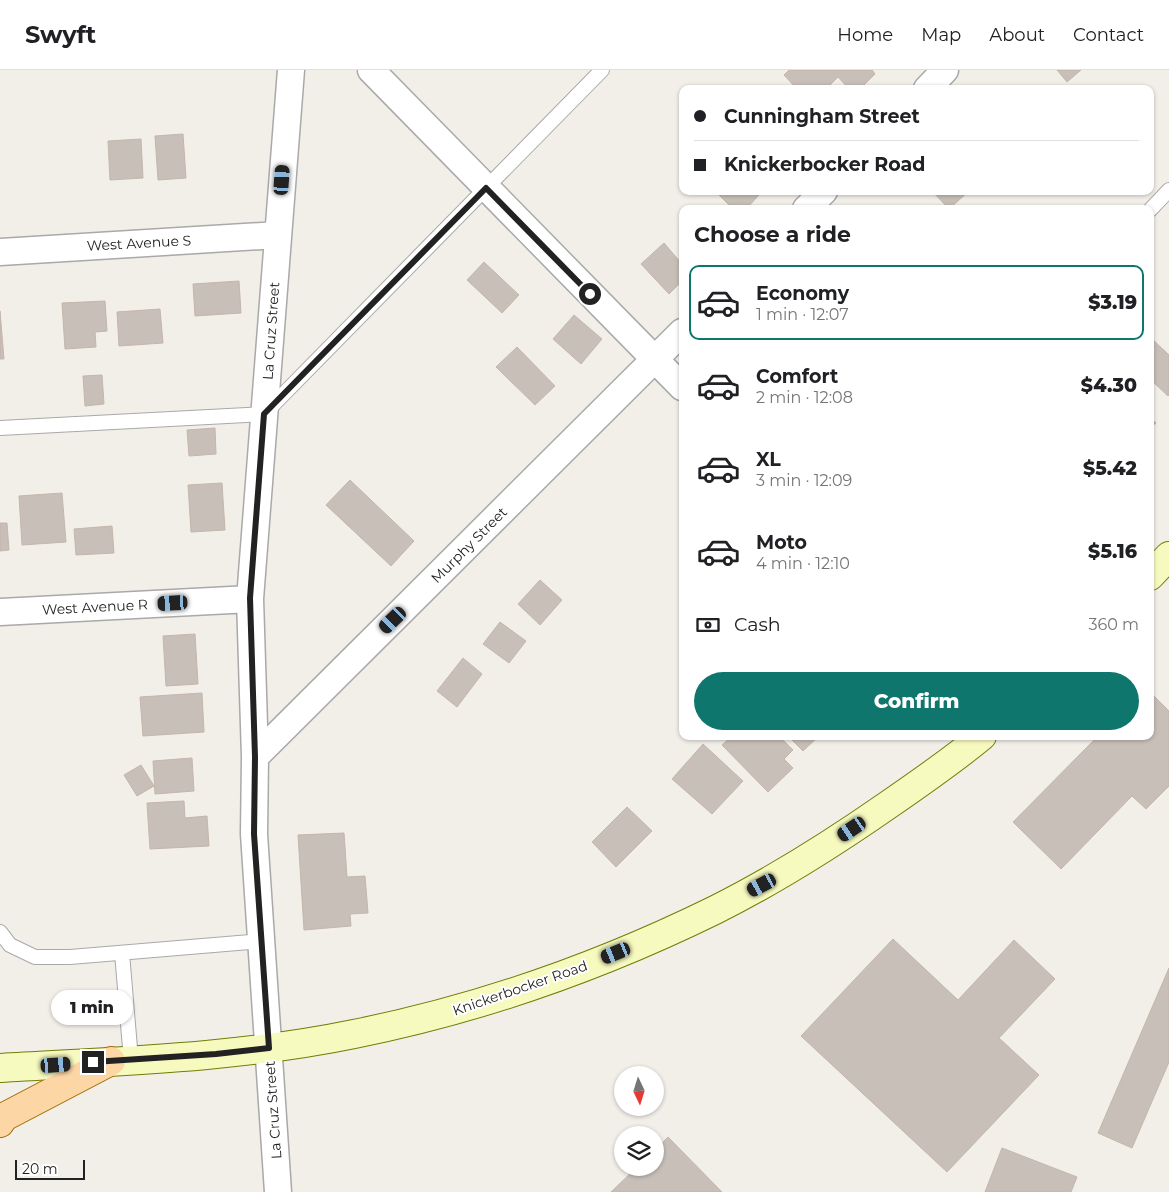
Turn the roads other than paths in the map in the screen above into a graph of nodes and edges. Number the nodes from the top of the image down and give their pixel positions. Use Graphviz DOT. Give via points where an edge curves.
graph roads {
  1 [pos="291,70"];
  2 [pos="371,70"];
  3 [pos="602,70"];
  4 [pos="945,70"];
  5 [pos="931,85"];
  6 [pos="486,188"];
  7 [pos="1169,190"];
  8 [pos="820,195"];
  9 [pos="810,205"];
  10 [pos="1154,206"];
  11 [pos="278,235"];
  12 [pos="0,252"];
  13 [pos="679,335"];
  14 [pos="655,360"];
  15 [pos="679,384"];
  16 [pos="264,414"];
  17 [pos="0,428"];
  18 [pos="1169,556"];
  19 [pos="1154,572"];
  20 [pos="250,598"];
  21 [pos="0,612"];
  22 [pos="977,740"];
  23 [pos="255,757"];
  24 [pos="0,932"];
  25 [pos="262,941"];
  26 [pos="122,953"];
  27 [pos="269,1048"];
  28 [pos="121,1060"];
  29 [pos="0,1068"];
  30 [pos="0,1123"];
  31 [pos="278,1192"];
  1 -- 11 [label="street, La Cruz Street"];
  2 -- 6 [label="street"];
  3 -- 6 [label="lane"];
  4 -- 5 [label="street"];
  6 -- 14 [label="street"];
  6 -- 16 [label="lane"];
  7 -- 10 [label="lane"];
  8 -- 9 [label="street"];
  11 -- 12 [label="street, West Avenue S"];
  11 -- 16 [label="street, La Cruz Street"];
  13 -- 14 [label="street, Murphy Street"];
  14 -- 15 [label="street"];
  14 -- 23 [label="street, Murphy Street"];
  16 -- 17 [label="lane"];
  16 -- 20 [label="street, La Cruz Street"];
  18 -- 19 [label="main road"];
  20 -- 21 [label="street, West Avenue R"];
  20 -- 23 [label="street, La Cruz Street"];
  22 -- 27 [label="main road, Knickerbocker Road" via="923,781 804,860 669,931 563,975 447,1012 353,1034"];
  23 -- 25 [label="street, La Cruz Street" via="254,834"];
  24 -- 26 [label="lane" via="10,945 35,957"];
  25 -- 26 [label="lane"];
  25 -- 27 [label="street, La Cruz Street"];
  26 -- 28 [label="lane"];
  27 -- 28 [label="main road, Knickerbocker Road"];
  27 -- 31 [label="street, La Cruz Street"];
  28 -- 29 [label="main road, Knickerbocker Road"];
  28 -- 30 [label="main road" via="4,1117"];
}
